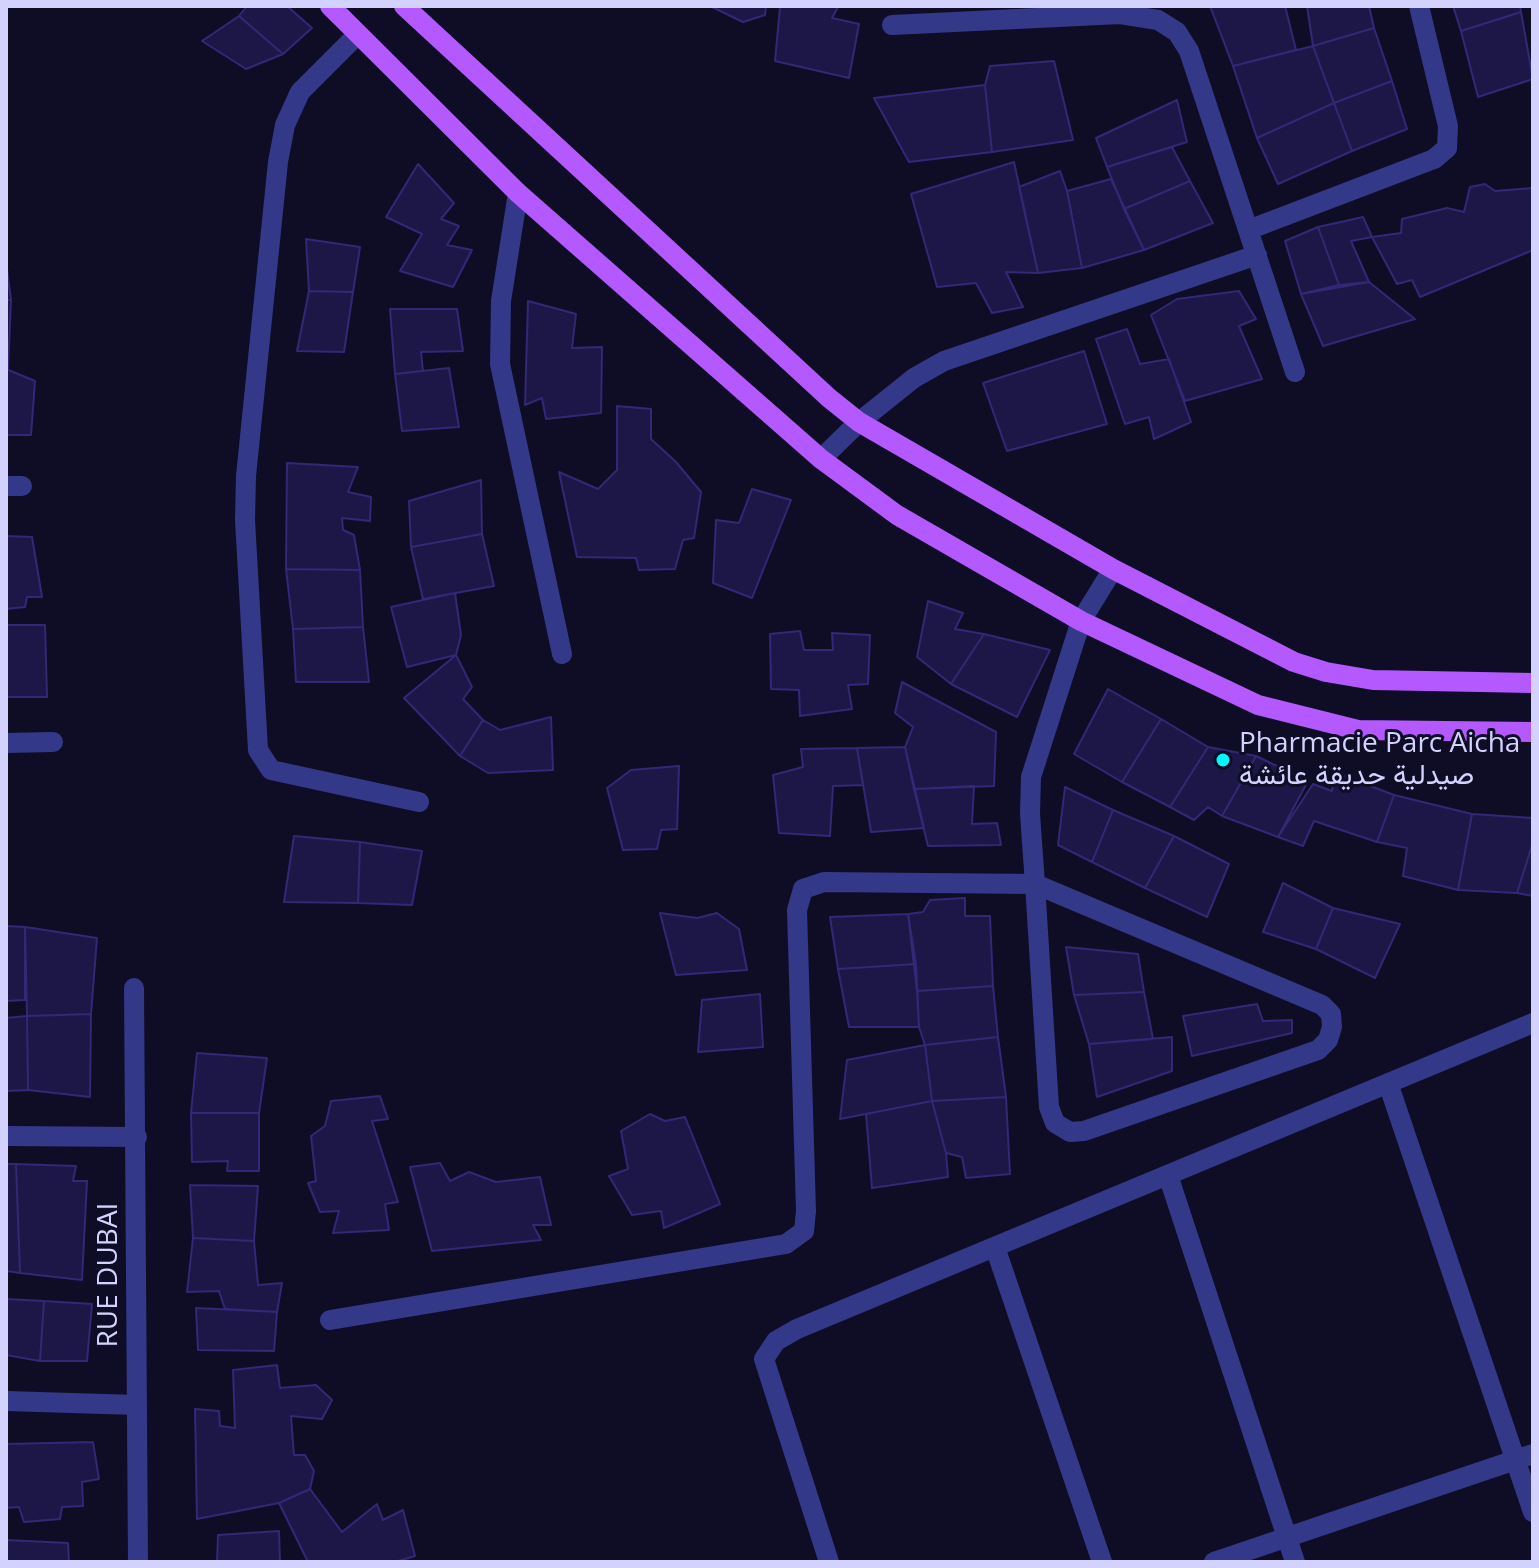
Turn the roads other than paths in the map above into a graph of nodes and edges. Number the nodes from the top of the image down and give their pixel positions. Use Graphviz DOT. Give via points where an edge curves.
graph roads {
  1 [pos="330,6"];
  2 [pos="404,6"];
  3 [pos="1419,6"];
  4 [pos="1119,10"];
  5 [pos="892,25"];
  6 [pos="358,34"];
  7 [pos="518,193"];
  8 [pos="1248,230"];
  9 [pos="1257,255"];
  10 [pos="1295,372"];
  11 [pos="859,422"];
  12 [pos="821,459"];
  13 [pos="1113,569"];
  14 [pos="1081,621"];
  15 [pos="562,654"];
  16 [pos="1533,683"];
  17 [pos="1533,732"];
  18 [pos="53,742"];
  19 [pos="6,743"];
  20 [pos="419,802"];
  21 [pos="1035,884"];
  22 [pos="134,988"];
  23 [pos="1533,1023"];
  24 [pos="1388,1083"];
  25 [pos="6,1136"];
  26 [pos="137,1137"];
  27 [pos="1168,1175"];
  28 [pos="995,1247"];
  29 [pos="330,1320"];
  30 [pos="6,1401"];
  31 [pos="137,1405"];
  32 [pos="1524,1457"];
  33 [pos="1533,1512"];
  34 [pos="1287,1537"];
  35 [pos="138,1562"];
  36 [pos="829,1562"];
  37 [pos="1102,1562"];
  38 [pos="1214,1562"];
  39 [pos="1295,1562"];
  1 -- 6 [label="main road"];
  2 -- 11 [label="main road"];
  3 -- 8 [label="street" via="1448,126 1447,148 1434,159"];
  4 -- 5 [label="street"];
  4 -- 8 [label="street" via="1158,20 1177,32 1189,51"];
  6 -- 7 [label="main road"];
  6 -- 20 [label="street" via="300,92 285,125 278,162 246,491 258,750 271,770"];
  7 -- 12 [label="main road"];
  7 -- 15 [label="street" via="501,301 500,364"];
  8 -- 9 [label="street"];
  9 -- 10 [label="street"];
  9 -- 11 [label="street" via="944,361"];
  11 -- 12 [label="street"];
  11 -- 13 [label="main road"];
  12 -- 14 [label="main road" via="897,515"];
  13 -- 14 [label="street"];
  13 -- 16 [label="main road" via="1294,662 1326,672 1373,680"];
  14 -- 17 [label="main road" via="1258,705 1304,718 1358,730"];
  14 -- 21 [label="street" via="1031,777"];
  18 -- 19 [label="street"];
  21 -- 21 [label="street" via="1322,1005 1331,1014 1328,1040 1318,1050 1070,1132 1055,1123 1049,1107"];
  21 -- 29 [label="street" via="824,882 803,889 797,910 806,1211 804,1231 786,1244"];
  22 -- 26 [label="street, RUE DUBAI"];
  23 -- 24 [label="street"];
  24 -- 27 [label="street"];
  24 -- 32 [label="street"];
  25 -- 26 [label="street"];
  26 -- 31 [label="street, RUE DUBAI"];
  27 -- 28 [label="street"];
  27 -- 34 [label="street"];
  28 -- 36 [label="street" via="797,1329 776,1341 764,1359"];
  28 -- 37 [label="street"];
  30 -- 31 [label="street"];
  31 -- 35 [label="street, RUE DUBAI"];
  32 -- 33 [label="street"];
  32 -- 34 [label="street"];
  34 -- 38 [label="street"];
  34 -- 39 [label="street"];
}
